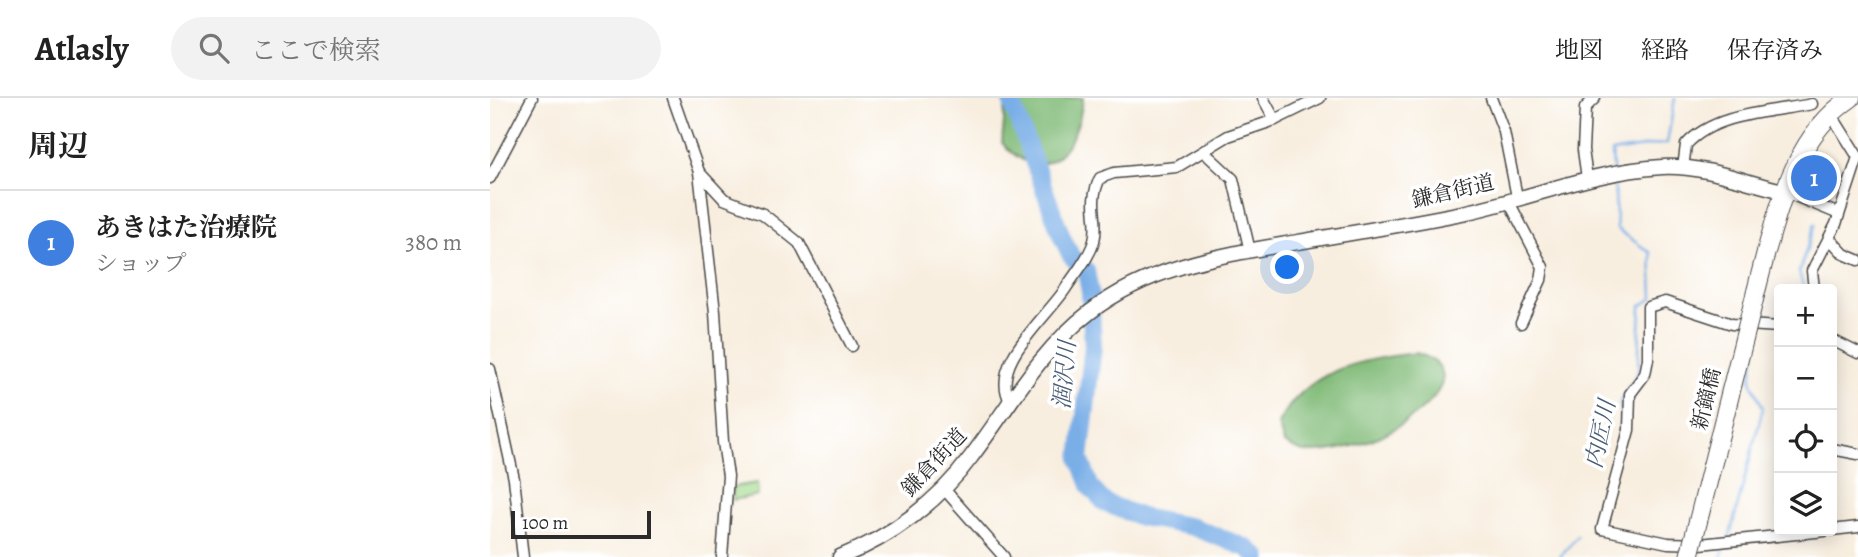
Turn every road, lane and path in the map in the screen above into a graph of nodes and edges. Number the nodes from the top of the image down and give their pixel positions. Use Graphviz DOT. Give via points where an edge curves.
graph roads {
  1 [pos="532,98"];
  2 [pos="673,98"];
  3 [pos="1263,98"];
  4 [pos="1320,98"];
  5 [pos="1491,98"];
  6 [pos="1595,98"];
  7 [pos="1851,98"];
  8 [pos="1811,101"];
  9 [pos="1827,119"];
  10 [pos="1275,120"];
  11 [pos="1856,150"];
  12 [pos="1204,152"];
  13 [pos="1683,168"];
  14 [pos="699,172"];
  15 [pos="490,178"];
  16 [pos="1587,178"];
  17 [pos="1783,191"];
  18 [pos="1512,198"];
  19 [pos="1839,214"];
  20 [pos="1830,239"];
  21 [pos="1250,251"];
  22 [pos="1858,260"];
  23 [pos="1814,284"];
  24 [pos="1521,323"];
  25 [pos="1774,327"];
  26 [pos="1837,342"];
  27 [pos="852,346"];
  28 [pos="1858,353"];
  29 [pos="490,369"];
  30 [pos="1010,401"];
  31 [pos="1837,450"];
  32 [pos="1858,454"];
  33 [pos="944,489"];
  34 [pos="1858,527"];
  35 [pos="1837,529"];
  36 [pos="1774,535"];
  37 [pos="523,557"];
  38 [pos="722,557"];
  39 [pos="840,557"];
  40 [pos="1004,557"];
  41 [pos="1689,557"];
  1 -- 15 [label="street"];
  2 -- 14 [label="street"];
  3 -- 10 [label="street"];
  4 -- 10 [label="street"];
  5 -- 18 [label="street" via="1504,132"];
  6 -- 16 [label="street" via="1585,108"];
  7 -- 9 [label="main road, 新鏑橋"];
  8 -- 9 [label="street"];
  8 -- 13 [label="street" via="1703,130 1686,145"];
  9 -- 11 [label="street"];
  9 -- 17 [label="main road, 新鏑橋" via="1798,159"];
  10 -- 12 [label="street" via="1228,136"];
  11 -- 19 [label="street" via="1857,167"];
  12 -- 21 [label="street" via="1233,179"];
  12 -- 30 [label="street" via="1177,167 1100,178 1093,193 1094,241 1065,290 1006,366 1003,390"];
  13 -- 16 [label="street, 鎌倉街道"];
  13 -- 17 [label="street, 鎌倉街道"];
  14 -- 27 [label="street" via="724,199 763,214 799,243"];
  14 -- 38 [label="street" via="728,476"];
  16 -- 18 [label="street, 鎌倉街道"];
  17 -- 19 [label="street"];
  17 -- 41 [label="main road, 新鏑橋, bridge"];
  18 -- 21 [label="street, 鎌倉街道" via="1466,212"];
  18 -- 24 [label="street" via="1543,267"];
  19 -- 20 [label="street"];
  20 -- 22 [label="street" via="1844,254"];
  20 -- 23 [label="street" via="1812,271"];
  21 -- 30 [label="street, 鎌倉街道" via="1168,269 1134,282 1062,336"];
  25 -- 36 [label="street" via="1732,324 1665,302 1648,307 1645,374 1630,394 1629,430 1602,529 1668,543 1700,544"];
  26 -- 28 [label="street"];
  29 -- 37 [label="street" via="514,479"];
  30 -- 33 [label="street, 鎌倉街道"];
  31 -- 32 [label="street"];
  33 -- 39 [label="street, 鎌倉街道" via="899,527"];
  33 -- 40 [label="street"];
  34 -- 35 [label="street"];
}
